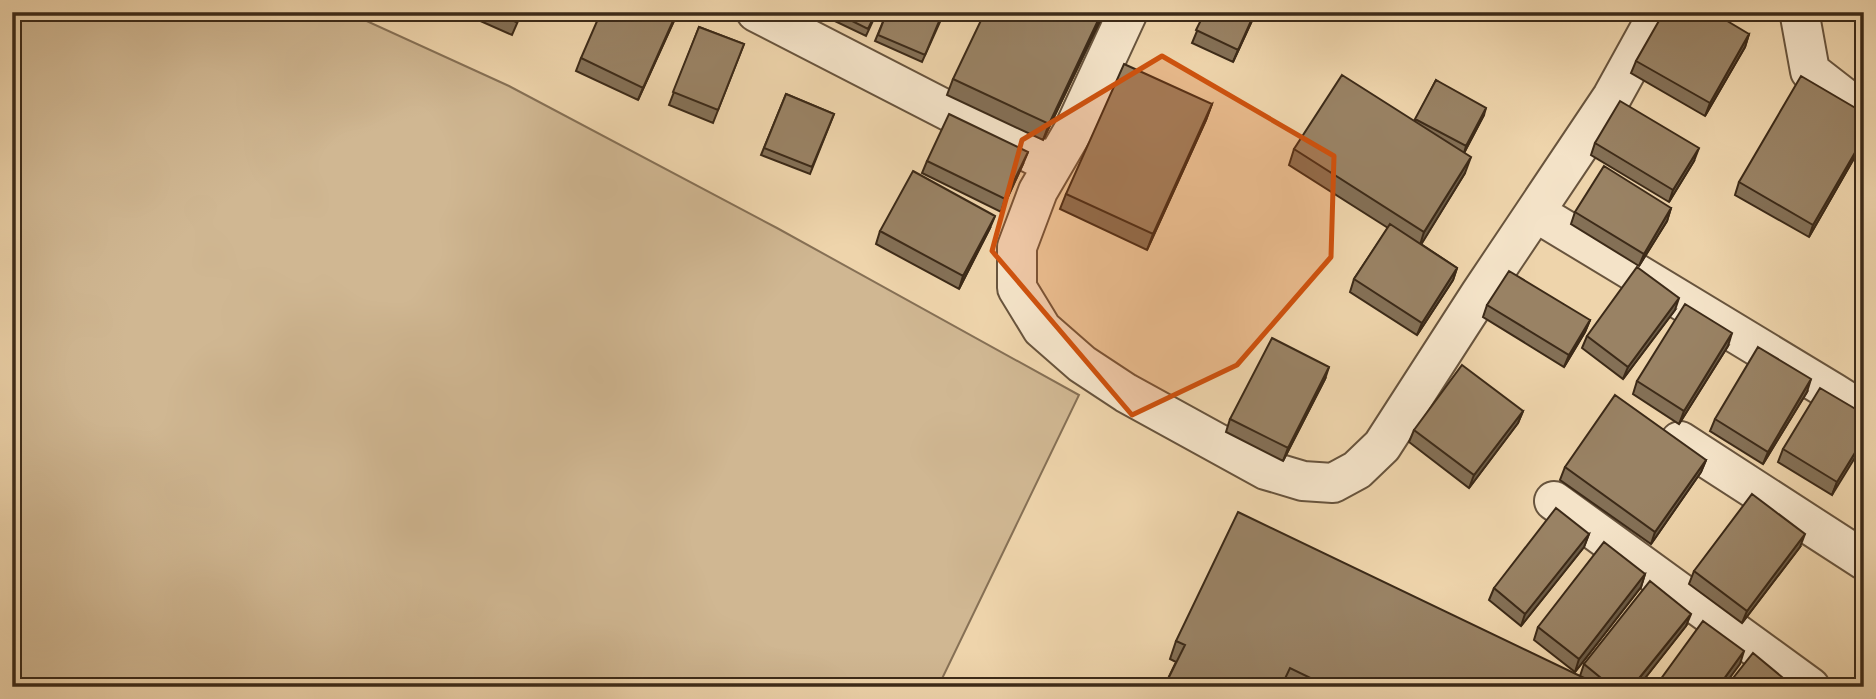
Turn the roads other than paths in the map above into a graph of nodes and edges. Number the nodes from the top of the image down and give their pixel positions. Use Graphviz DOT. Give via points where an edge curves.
graph roads {
  1 [pos="756,12"];
  2 [pos="1128,12"];
  3 [pos="1659,12"];
  4 [pos="1800,12"];
  5 [pos="1864,113"];
  6 [pos="1053,165"];
  7 [pos="1535,212"];
  8 [pos="1864,412"];
  9 [pos="1680,441"];
  10 [pos="1554,501"];
  11 [pos="1864,560"];
  12 [pos="1810,687"];
  1 -- 6 [label="street"];
  2 -- 6 [label="street"];
  3 -- 7 [label="street" via="1612,97"];
  4 -- 5 [label="street" via="1810,71"];
  6 -- 7 [label="street" via="1017,247 1017,288 1042,329 1082,364 1126,393 1265,470 1303,481 1333,483 1357,470 1382,446"];
  7 -- 8 [label="street"];
  9 -- 11 [label="street"];
  10 -- 12 [label="street"];
}
